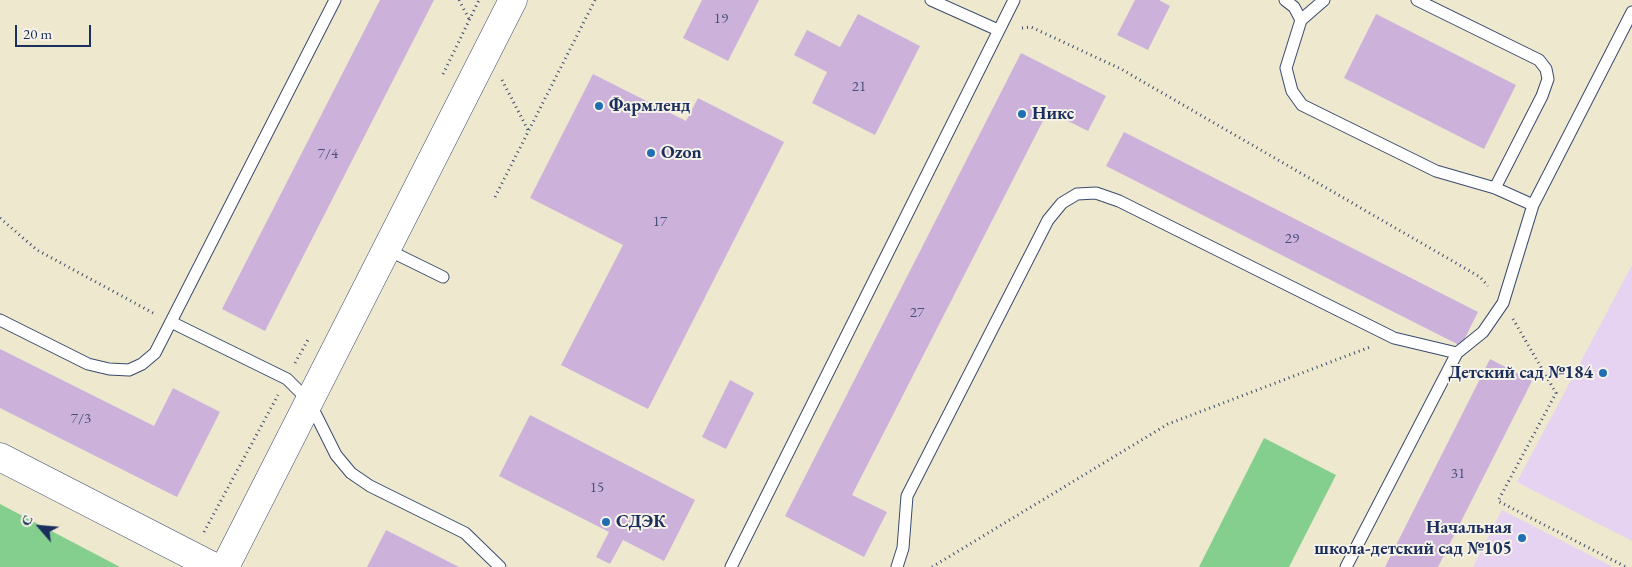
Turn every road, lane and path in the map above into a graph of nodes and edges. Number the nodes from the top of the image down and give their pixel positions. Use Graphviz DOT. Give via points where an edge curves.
graph roads {
  1 [pos="334,0"];
  2 [pos="479,0"];
  3 [pos="513,0"];
  4 [pos="595,0"];
  5 [pos="932,0"];
  6 [pos="1014,0"];
  7 [pos="1285,0"];
  8 [pos="1324,0"];
  9 [pos="1417,0"];
  10 [pos="1632,12"];
  11 [pos="1301,20"];
  12 [pos="998,30"];
  13 [pos="439,82"];
  14 [pos="1495,188"];
  15 [pos="495,197"];
  16 [pos="1533,206"];
  17 [pos="0,218"];
  18 [pos="386,249"];
  19 [pos="443,277"];
  20 [pos="1503,303"];
  21 [pos="0,320"];
  22 [pos="171,322"];
  23 [pos="310,336"];
  24 [pos="1394,338"];
  25 [pos="1457,354"];
  26 [pos="287,379"];
  27 [pos="309,401"];
  28 [pos="0,457"];
  29 [pos="204,532"];
  30 [pos="214,567"];
  31 [pos="225,567"];
  32 [pos="500,567"];
  33 [pos="731,567"];
  34 [pos="897,567"];
  35 [pos="932,567"];
  36 [pos="1346,567"];
  37 [pos="1626,567"];
  1 -- 22 [label="lane"];
  2 -- 13 [label="path"];
  3 -- 18 [label="street"];
  4 -- 15 [label="path"];
  5 -- 12 [label="lane"];
  6 -- 12 [label="lane"];
  7 -- 11 [label="lane" via="1294,7"];
  8 -- 11 [label="lane"];
  9 -- 14 [label="lane" via="1539,60 1546,69 1548,79 1542,96"];
  10 -- 16 [label="lane"];
  11 -- 14 [label="lane" via="1286,68 1292,91 1302,104 1436,171"];
  12 -- 20 [label="path" via="1030,27 1122,69 1480,277"];
  12 -- 33 [label="lane"];
  14 -- 16 [label="lane"];
  16 -- 20 [label="lane"];
  17 -- 22 [label="path" via="37,250"];
  18 -- 19 [label="lane"];
  18 -- 27 [label="street"];
  20 -- 25 [label="lane" via="1483,332"];
  20 -- 37 [label="path" via="1556,393 1498,501"];
  21 -- 22 [label="lane" via="88,364 129,370 155,353"];
  22 -- 26 [label="lane"];
  23 -- 26 [label="path"];
  24 -- 25 [label="lane"];
  24 -- 34 [label="lane" via="1118,201 1096,193 1077,194 1062,203 1048,220 907,496 903,548"];
  24 -- 35 [label="path" via="1168,424"];
  25 -- 36 [label="lane"];
  26 -- 27 [label="lane"];
  26 -- 29 [label="path"];
  27 -- 31 [label="street"];
  27 -- 32 [label="lane" via="336,456 351,473 370,486 465,533"];
  28 -- 30 [label="street"];
}
